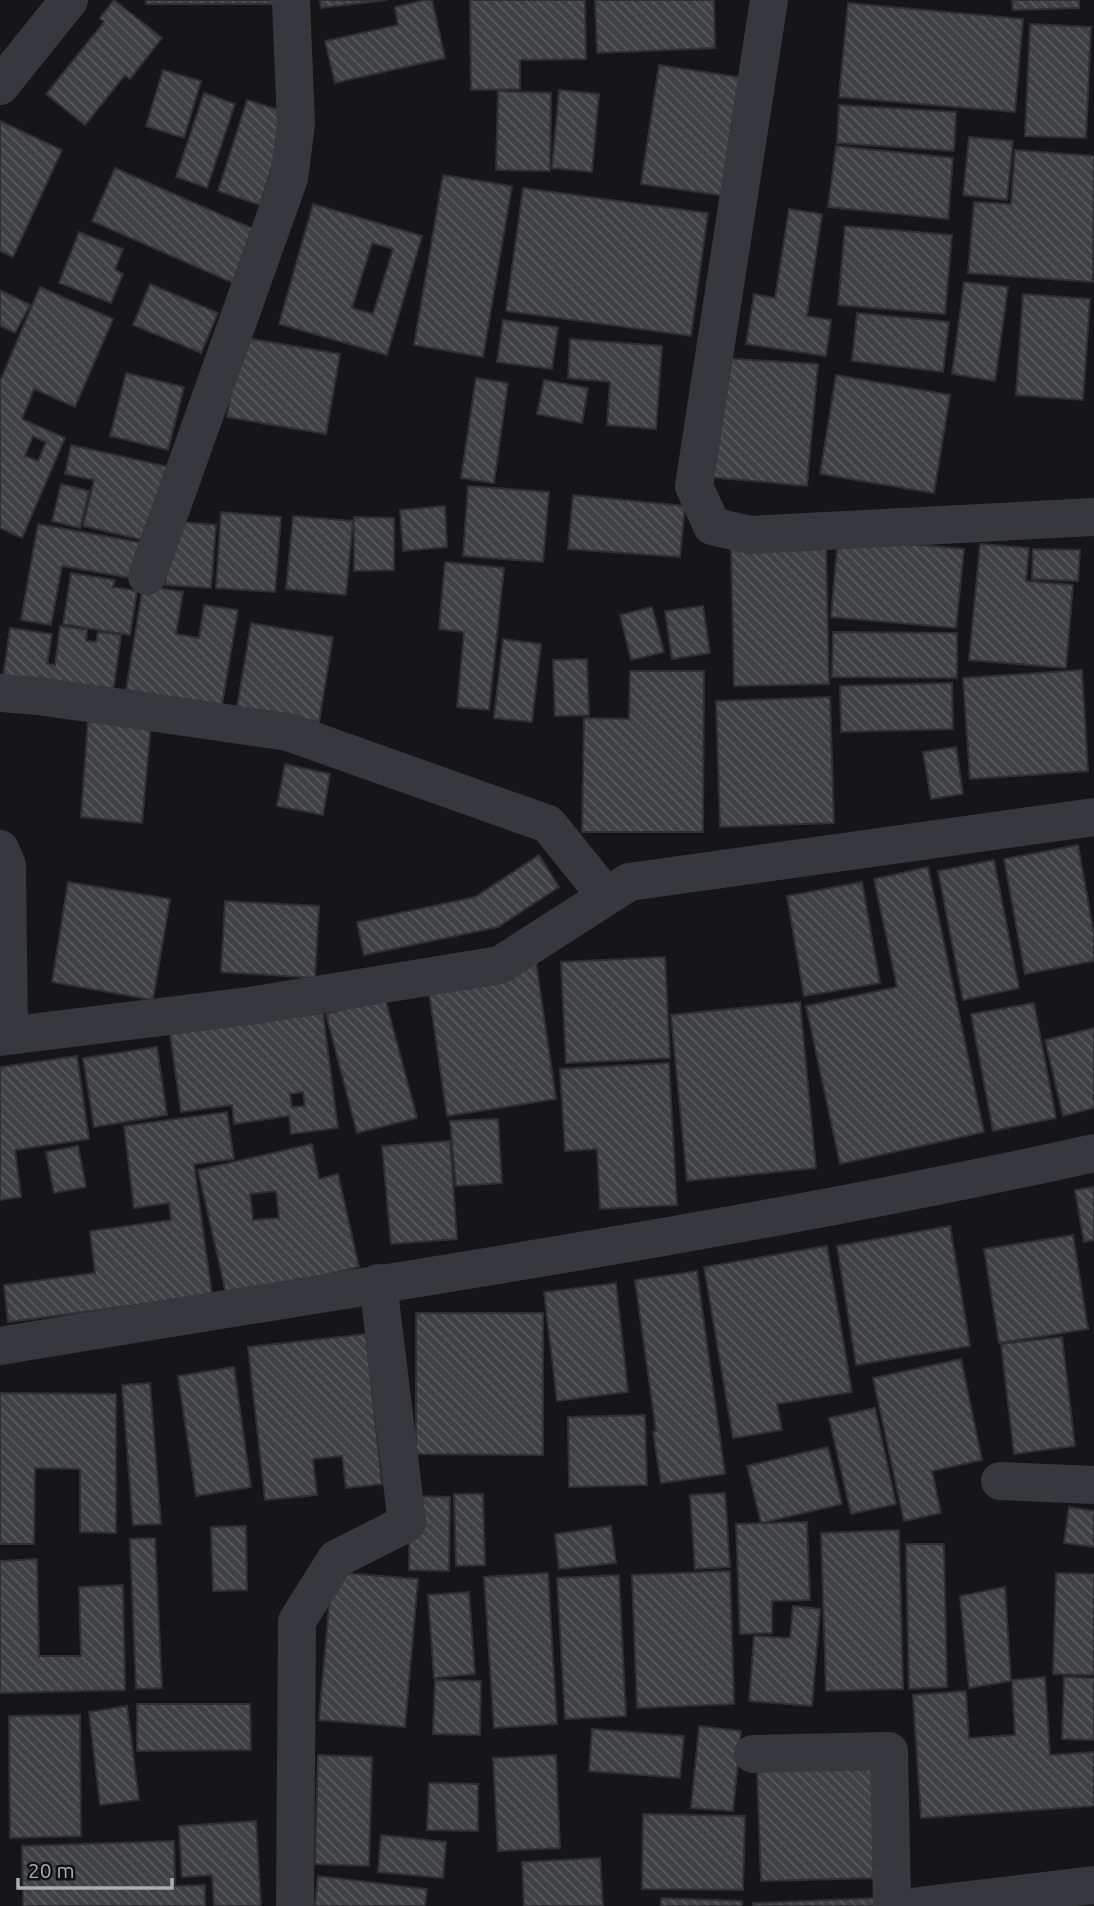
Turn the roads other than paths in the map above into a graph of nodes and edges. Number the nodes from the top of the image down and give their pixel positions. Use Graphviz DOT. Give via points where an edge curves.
graph roads {
  1 [pos="69,0"];
  2 [pos="290,0"];
  3 [pos="769,0"];
  4 [pos="0,86"];
  5 [pos="1094,517"];
  6 [pos="147,576"];
  7 [pos="0,693"];
  8 [pos="1094,817"];
  9 [pos="0,849"];
  10 [pos="606,896"];
  11 [pos="5,1036"];
  12 [pos="1094,1153"];
  13 [pos="378,1283"];
  14 [pos="0,1346"];
  15 [pos="1000,1481"];
  16 [pos="1094,1485"];
  17 [pos="753,1754"];
  18 [pos="1094,1885"];
  19 [pos="295,1906"];
  20 [pos="892,1906"];
  21 [pos="918,1906"];
  1 -- 4 [label="street"];
  2 -- 6 [label="street" via="296,124 289,178"];
  3 -- 5 [label="street" via="694,486 712,526 750,535"];
  7 -- 10 [label="street" via="288,732 548,824"];
  8 -- 10 [label="street" via="629,882"];
  9 -- 11 [label="street" via="7,865"];
  10 -- 11 [label="street" via="500,965 256,1005"];
  12 -- 13 [label="street" via="912,1192"];
  13 -- 14 [label="street"];
  13 -- 19 [label="street" via="407,1523 336,1559 297,1621"];
  15 -- 16 [label="street"];
  17 -- 20 [label="street" via="889,1751"];
  18 -- 21 [label="street"];
}
